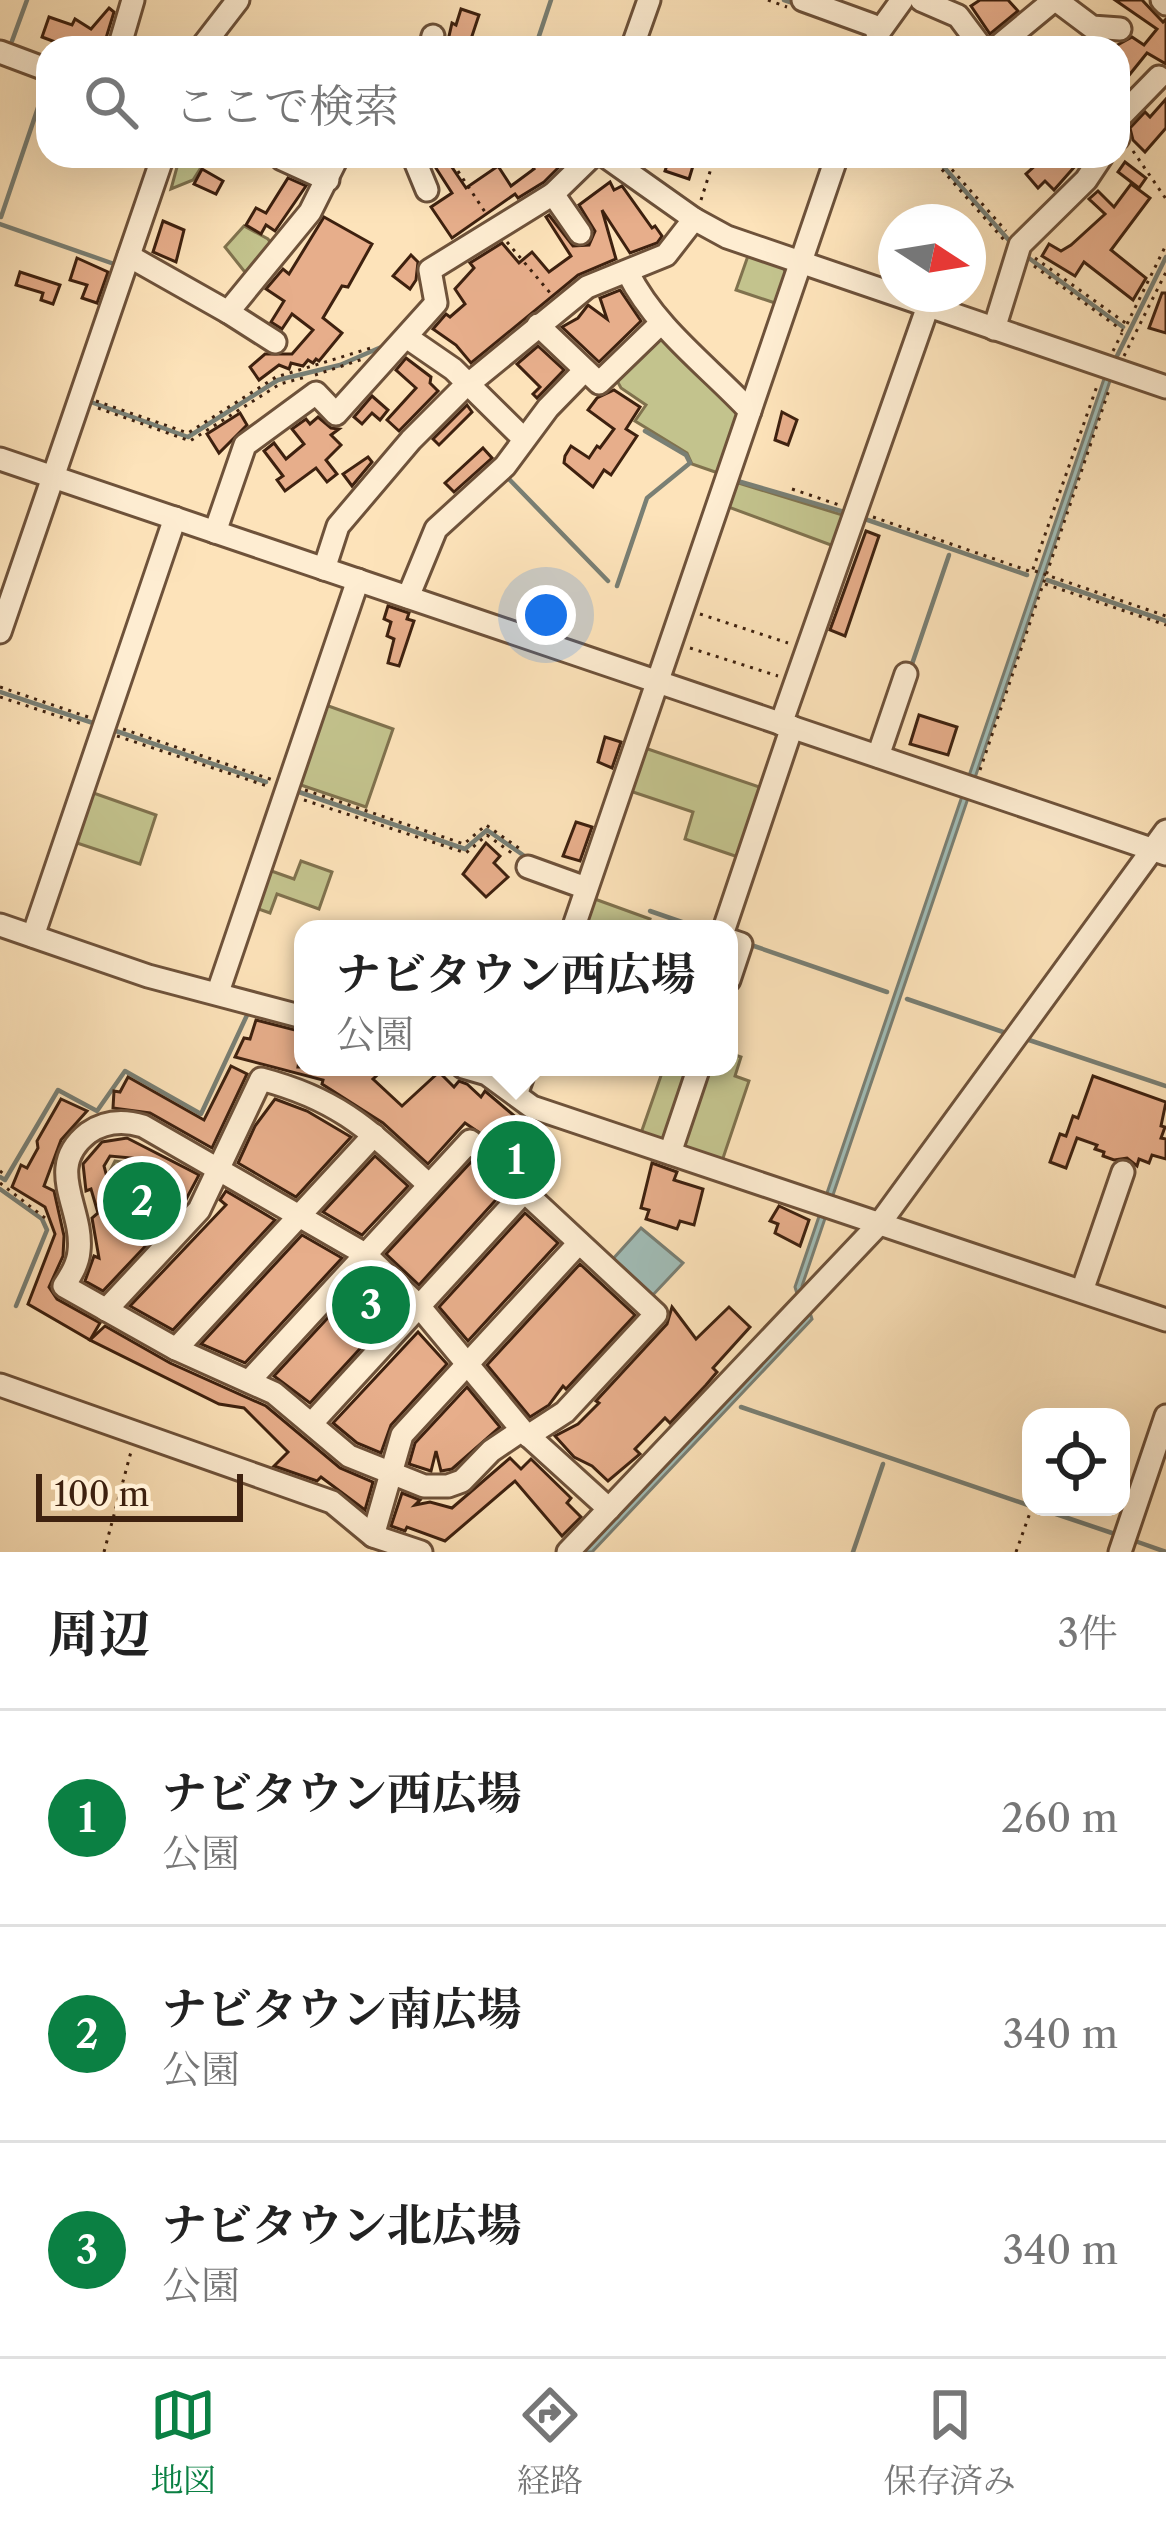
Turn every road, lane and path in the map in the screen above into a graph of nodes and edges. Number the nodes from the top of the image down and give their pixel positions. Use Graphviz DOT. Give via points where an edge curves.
graph roads {
  1 [pos="133,0"];
  2 [pos="238,0"];
  3 [pos="649,0"];
  4 [pos="803,0"];
  5 [pos="902,0"];
  6 [pos="921,0"];
  7 [pos="1054,0"];
  8 [pos="1120,29"];
  9 [pos="122,36"];
  10 [pos="210,36"];
  11 [pos="636,36"];
  12 [pos="876,36"];
  13 [pos="880,36"];
  14 [pos="973,36"];
  15 [pos="1029,36"];
  16 [pos="0,52"];
  17 [pos="36,66"];
  18 [pos="1160,77"];
  19 [pos="1130,107"];
  20 [pos="1130,149"];
  21 [pos="160,168"];
  22 [pos="302,168"];
  23 [pos="333,168"];
  24 [pos="418,168"];
  25 [pos="580,168"];
  26 [pos="621,168"];
  27 [pos="711,168"];
  28 [pos="833,168"];
  29 [pos="1094,168"];
  30 [pos="328,180"];
  31 [pos="428,190"];
  32 [pos="553,194"];
  33 [pos="1166,199"];
  34 [pos="694,219"];
  35 [pos="580,233"];
  36 [pos="1166,245"];
  37 [pos="129,256"];
  38 [pos="800,263"];
  39 [pos="1166,272"];
  40 [pos="628,273"];
  41 [pos="878,289"];
  42 [pos="228,312"];
  43 [pos="926,312"];
  44 [pos="945,312"];
  45 [pos="661,323"];
  46 [pos="538,325"];
  47 [pos="994,329"];
  48 [pos="408,338"];
  49 [pos="275,342"];
  50 [pos="380,345"];
  51 [pos="1109,367"];
  52 [pos="584,371"];
  53 [pos="468,384"];
  54 [pos="1166,387"];
  55 [pos="93,400"];
  56 [pos="750,411"];
  57 [pos="524,439"];
  58 [pos="0,459"];
  59 [pos="53,477"];
  60 [pos="792,489"];
  61 [pos="856,511"];
  62 [pos="175,518"];
  63 [pos="215,532"];
  64 [pos="324,568"];
  65 [pos="1035,571"];
  66 [pos="1045,575"];
  67 [pos="358,580"];
  68 [pos="1043,584"];
  69 [pos="408,597"];
  70 [pos="682,608"];
  71 [pos="1166,616"];
  72 [pos="1166,626"];
  73 [pos="0,632"];
  74 [pos="671,642"];
  75 [pos="807,649"];
  76 [pos="906,674"];
  77 [pos="658,682"];
  78 [pos="796,682"];
  79 [pos="0,697"];
  80 [pos="787,725"];
  81 [pos="103,731"];
  82 [pos="878,756"];
  83 [pos="969,787"];
  84 [pos="286,793"];
  85 [pos="1162,845"];
  86 [pos="528,867"];
  87 [pos="586,888"];
  88 [pos="575,920"];
  89 [pos="727,920"];
  90 [pos="0,926"];
  91 [pos="33,937"];
  92 [pos="218,992"];
  93 [pos="294,1014"];
  94 [pos="304,1076"];
  95 [pos="488,1076"];
  96 [pos="523,1076"];
  97 [pos="696,1076"];
  98 [pos="300,1090"];
  99 [pos="516,1095"];
  100 [pos="374,1135"];
  101 [pos="670,1153"];
  102 [pos="218,1169"];
  103 [pos="1124,1172"];
  104 [pos="0,1183"];
  105 [pos="429,1185"];
  106 [pos="524,1192"];
  107 [pos="298,1216"];
  108 [pos="49,1221"];
  109 [pos="880,1223"];
  110 [pos="579,1243"];
  111 [pos="365,1254"];
  112 [pos="1082,1292"];
  113 [pos="419,1306"];
  114 [pos="106,1310"];
  115 [pos="1166,1320"];
  116 [pos="176,1349"];
  117 [pos="467,1364"];
  118 [pos="250,1380"];
  119 [pos="0,1385"];
  120 [pos="1166,1416"];
  121 [pos="312,1423"];
  122 [pos="525,1433"];
  123 [pos="135,1435"];
  124 [pos="391,1474"];
  125 [pos="609,1509"];
  126 [pos="1029,1516"];
  127 [pos="373,1536"];
  128 [pos="104,1552"];
  129 [pos="421,1552"];
  130 [pos="568,1552"];
  131 [pos="1016,1552"];
  132 [pos="1120,1552"];
  1 -- 9 [label="street"];
  2 -- 10 [label="street"];
  3 -- 11 [label="street"];
  4 -- 12 [label="street" via="872,25"];
  5 -- 13 [label="street"];
  6 -- 14 [label="street" via="958,16"];
  7 -- 8 [label="street" via="1092,27"];
  7 -- 15 [label="street"];
  16 -- 17 [label="street"];
  18 -- 19 [label="street"];
  20 -- 33 [label="path"];
  21 -- 37 [label="street"];
  22 -- 30 [label="street"];
  23 -- 30 [label="street"];
  24 -- 31 [label="street"];
  25 -- 32 [label="street"];
  26 -- 34 [label="street"];
  27 -- 34 [label="path"];
  28 -- 38 [label="street"];
  29 -- 47 [label="street" via="1020,245"];
  30 -- 42 [label="street"];
  32 -- 35 [label="street"];
  32 -- 48 [label="street" via="430,270 436,304"];
  34 -- 38 [label="street"];
  34 -- 40 [label="street" via="666,255"];
  36 -- 51 [label="path"];
  37 -- 42 [label="street"];
  37 -- 59 [label="street"];
  38 -- 41 [label="street"];
  38 -- 56 [label="street"];
  39 -- 51 [label="path"];
  40 -- 45 [label="street"];
  40 -- 46 [label="street" via="587,287"];
  42 -- 49 [label="street"];
  43 -- 61 [label="street"];
  44 -- 47 [label="street"];
  45 -- 52 [label="street" via="598,383"];
  45 -- 56 [label="street"];
  46 -- 52 [label="street"];
  46 -- 53 [label="street"];
  47 -- 51 [label="street"];
  48 -- 53 [label="street"];
  48 -- 63 [label="street" via="336,414 316,394 245,445"];
  50 -- 55 [label="path" via="276,377 188,433"];
  51 -- 54 [label="street"];
  51 -- 65 [label="path"];
  51 -- 66 [label="path"];
  52 -- 57 [label="street"];
  53 -- 57 [label="street"];
  53 -- 64 [label="street" via="338,526"];
  56 -- 70 [label="street"];
  57 -- 69 [label="street" via="436,529"];
  58 -- 59 [label="street"];
  59 -- 62 [label="street"];
  59 -- 73 [label="street"];
  60 -- 61 [label="path"];
  61 -- 65 [label="path"];
  61 -- 75 [label="street"];
  62 -- 63 [label="street"];
  62 -- 81 [label="street"];
  63 -- 64 [label="street"];
  64 -- 67 [label="street"];
  65 -- 66 [label="path"];
  66 -- 68 [label="path"];
  66 -- 71 [label="path"];
  67 -- 69 [label="street"];
  67 -- 84 [label="street"];
  68 -- 72 [label="path"];
  68 -- 83 [label="path"];
  69 -- 77 [label="street"];
  70 -- 74 [label="street"];
  70 -- 75 [label="path"];
  74 -- 77 [label="street"];
  74 -- 78 [label="path"];
  75 -- 78 [label="street"];
  76 -- 82 [label="street"];
  77 -- 80 [label="street"];
  77 -- 87 [label="street"];
  78 -- 80 [label="street"];
  79 -- 81 [label="path"];
  80 -- 82 [label="street"];
  80 -- 89 [label="street"];
  81 -- 84 [label="path"];
  81 -- 91 [label="street"];
  82 -- 83 [label="street"];
  83 -- 85 [label="street"];
  84 -- 86 [label="path" via="466,853 487,835"];
  84 -- 92 [label="street"];
  85 -- 109 [label="street"];
  86 -- 87 [label="street"];
  87 -- 88 [label="street"];
  90 -- 91 [label="street"];
  91 -- 92 [label="street"];
  92 -- 93 [label="street"];
  94 -- 98 [label="street"];
  95 -- 99 [label="street"];
  96 -- 99 [label="street"];
  97 -- 101 [label="street"];
  98 -- 100 [label="street"];
  98 -- 102 [label="street" via="261,1079"];
  99 -- 101 [label="street"];
  100 -- 105 [label="street"];
  100 -- 107 [label="street"];
  101 -- 109 [label="street"];
  102 -- 107 [label="street"];
  102 -- 114 [label="street" via="199,1210"];
  102 -- 114 [label="street" via="130,1122 109,1122 77,1143 66,1169 79,1254 64,1286"];
  103 -- 112 [label="street"];
  104 -- 108 [label="path"];
  105 -- 106 [label="street" via="470,1141"];
  105 -- 111 [label="street"];
  106 -- 110 [label="street"];
  106 -- 113 [label="street"];
  107 -- 111 [label="street"];
  107 -- 116 [label="street"];
  109 -- 112 [label="street"];
  109 -- 125 [label="street"];
  110 -- 117 [label="street"];
  110 -- 122 [label="street" via="656,1314 566,1412"];
  111 -- 113 [label="street"];
  111 -- 118 [label="street"];
  112 -- 115 [label="street"];
  113 -- 117 [label="street"];
  113 -- 121 [label="street"];
  114 -- 116 [label="street"];
  116 -- 118 [label="street"];
  117 -- 122 [label="street"];
  117 -- 124 [label="street" via="402,1435"];
  118 -- 121 [label="street"];
  119 -- 123 [label="street"];
  120 -- 132 [label="street"];
  121 -- 124 [label="street" via="349,1456"];
  122 -- 124 [label="street" via="448,1486"];
  122 -- 125 [label="street"];
  123 -- 127 [label="street" via="332,1502"];
  123 -- 128 [label="path"];
  124 -- 127 [label="street"];
  125 -- 130 [label="street"];
  126 -- 131 [label="path"];
  127 -- 129 [label="street"];
}
